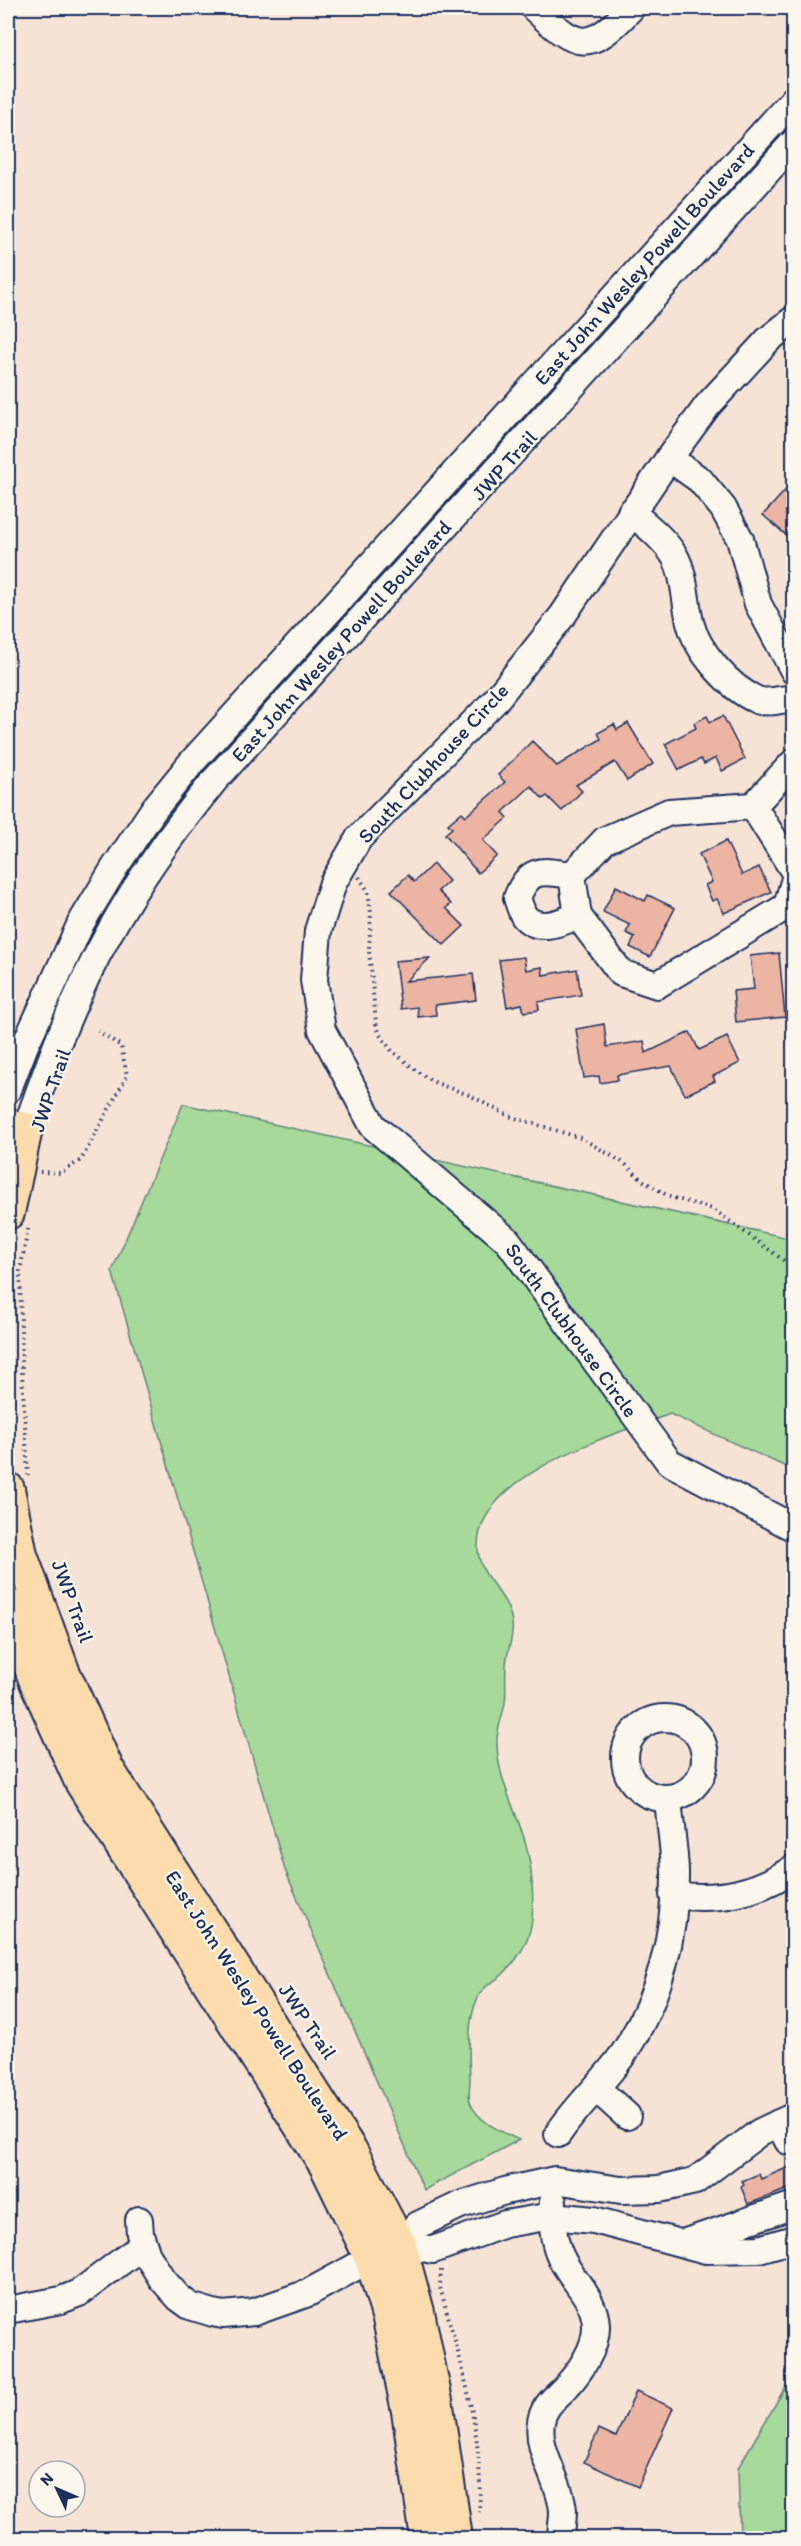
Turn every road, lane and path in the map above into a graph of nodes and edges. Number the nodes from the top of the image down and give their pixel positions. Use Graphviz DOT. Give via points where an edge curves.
graph roads {
  1 [pos="534,8"];
  2 [pos="631,8"];
  3 [pos="794,99"];
  4 [pos="794,142"];
  5 [pos="794,319"];
  6 [pos="669,458"];
  7 [pos="632,512"];
  8 [pos="794,671"];
  9 [pos="794,698"];
  10 [pos="794,762"];
  11 [pos="753,806"];
  12 [pos="794,871"];
  13 [pos="354,872"];
  14 [pos="572,875"];
  15 [pos="794,882"];
  16 [pos="578,916"];
  17 [pos="98,1031"];
  18 [pos="8,1089"];
  19 [pos="17,1127"];
  20 [pos="42,1161"];
  21 [pos="39,1172"];
  22 [pos="37,1183"];
  23 [pos="18,1220"];
  24 [pos="794,1268"];
  25 [pos="18,1487"];
  26 [pos="794,1528"];
  27 [pos="8,1605"];
  28 [pos="668,1799"];
  29 [pos="794,1868"];
  30 [pos="673,1895"];
  31 [pos="596,2088"];
  32 [pos="627,2116"];
  33 [pos="789,2126"];
  34 [pos="558,2134"];
  35 [pos="555,2180"];
  36 [pos="794,2205"];
  37 [pos="552,2216"];
  38 [pos="794,2239"];
  39 [pos="399,2243"];
  40 [pos="682,2243"];
  41 [pos="372,2258"];
  42 [pos="441,2263"];
  43 [pos="8,2310"];
  44 [pos="479,2515"];
  45 [pos="427,2538"];
  46 [pos="456,2538"];
  47 [pos="561,2538"];
  1 -- 2 [label="street" via="564,35 589,41 607,33"];
  3 -- 18 [label="street, East John Wesley Powell Boulevard" via="200,753 154,809 81,923"];
  4 -- 19 [label="street, East John Wesley Powell Boulevard" via="177,826 107,937"];
  5 -- 6 [label="street, South Clubhouse Circle" via="768,340 708,405"];
  6 -- 7 [label="street, South Clubhouse Circle"];
  6 -- 8 [label="street" via="700,480 723,508 740,539 758,604"];
  7 -- 9 [label="street" via="674,556 690,625 709,660 728,681 759,701"];
  7 -- 26 [label="street, South Clubhouse Circle" via="563,615 494,702 359,838 333,883 318,931 314,980 322,1030 373,1126 508,1240 669,1462"];
  10 -- 11 [label="street"];
  11 -- 12 [label="street"];
  11 -- 14 [label="street" via="669,812 605,840"];
  13 -- 24 [label="path" via="368,891 376,1023 392,1051 436,1083 509,1116 581,1138 670,1197 713,1209"];
  14 -- 16 [label="street"];
  14 -- 16 [label="street" via="540,871 523,881 517,898 524,916 538,925"];
  15 -- 16 [label="street" via="787,906 657,985 621,973"];
  17 -- 21 [label="path" via="121,1046 127,1076 81,1160 61,1173"];
  19 -- 23 [label="main road, East John Wesley Powell Boulevard"];
  20 -- 21 [label="path, JWP Trail"];
  21 -- 22 [label="path, JWP Trail"];
  23 -- 25 [label="path" via="22,1374"];
  25 -- 39 [label="main road, East John Wesley Powell Boulevard" via="21,1555 63,1671 107,1768 351,2151"];
  27 -- 41 [label="main road, East John Wesley Powell Boulevard" via="36,1682 81,1782 326,2166"];
  28 -- 30 [label="street" via="675,1872"];
  29 -- 30 [label="street" via="761,1887 726,1897"];
  30 -- 31 [label="street" via="669,1936 654,1997 629,2044"];
  31 -- 32 [label="street"];
  31 -- 34 [label="street"];
  33 -- 35 [label="street" via="760,2132 695,2181 659,2189 621,2190"];
  35 -- 37 [label="street"];
  35 -- 39 [label="street" via="460,2205 418,2225"];
  36 -- 40 [label="street"];
  37 -- 39 [label="street" via="505,2224 433,2250"];
  37 -- 40 [label="street" via="594,2220"];
  37 -- 47 [label="street" via="558,2250 583,2289 596,2325 591,2350 547,2406 540,2422 541,2444 563,2510"];
  38 -- 40 [label="street" via="759,2249 706,2250"];
  39 -- 41 [label="street"];
  39 -- 46 [label="main road, East John Wesley Powell Boulevard" via="437,2406"];
  41 -- 43 [label="street" via="308,2293 254,2312 223,2315 201,2310 179,2298 153,2267 141,2232 79,2293"];
  41 -- 45 [label="main road, East John Wesley Powell Boulevard" via="408,2411"];
  42 -- 44 [label="path" via="440,2287 468,2390 482,2479"];
}
